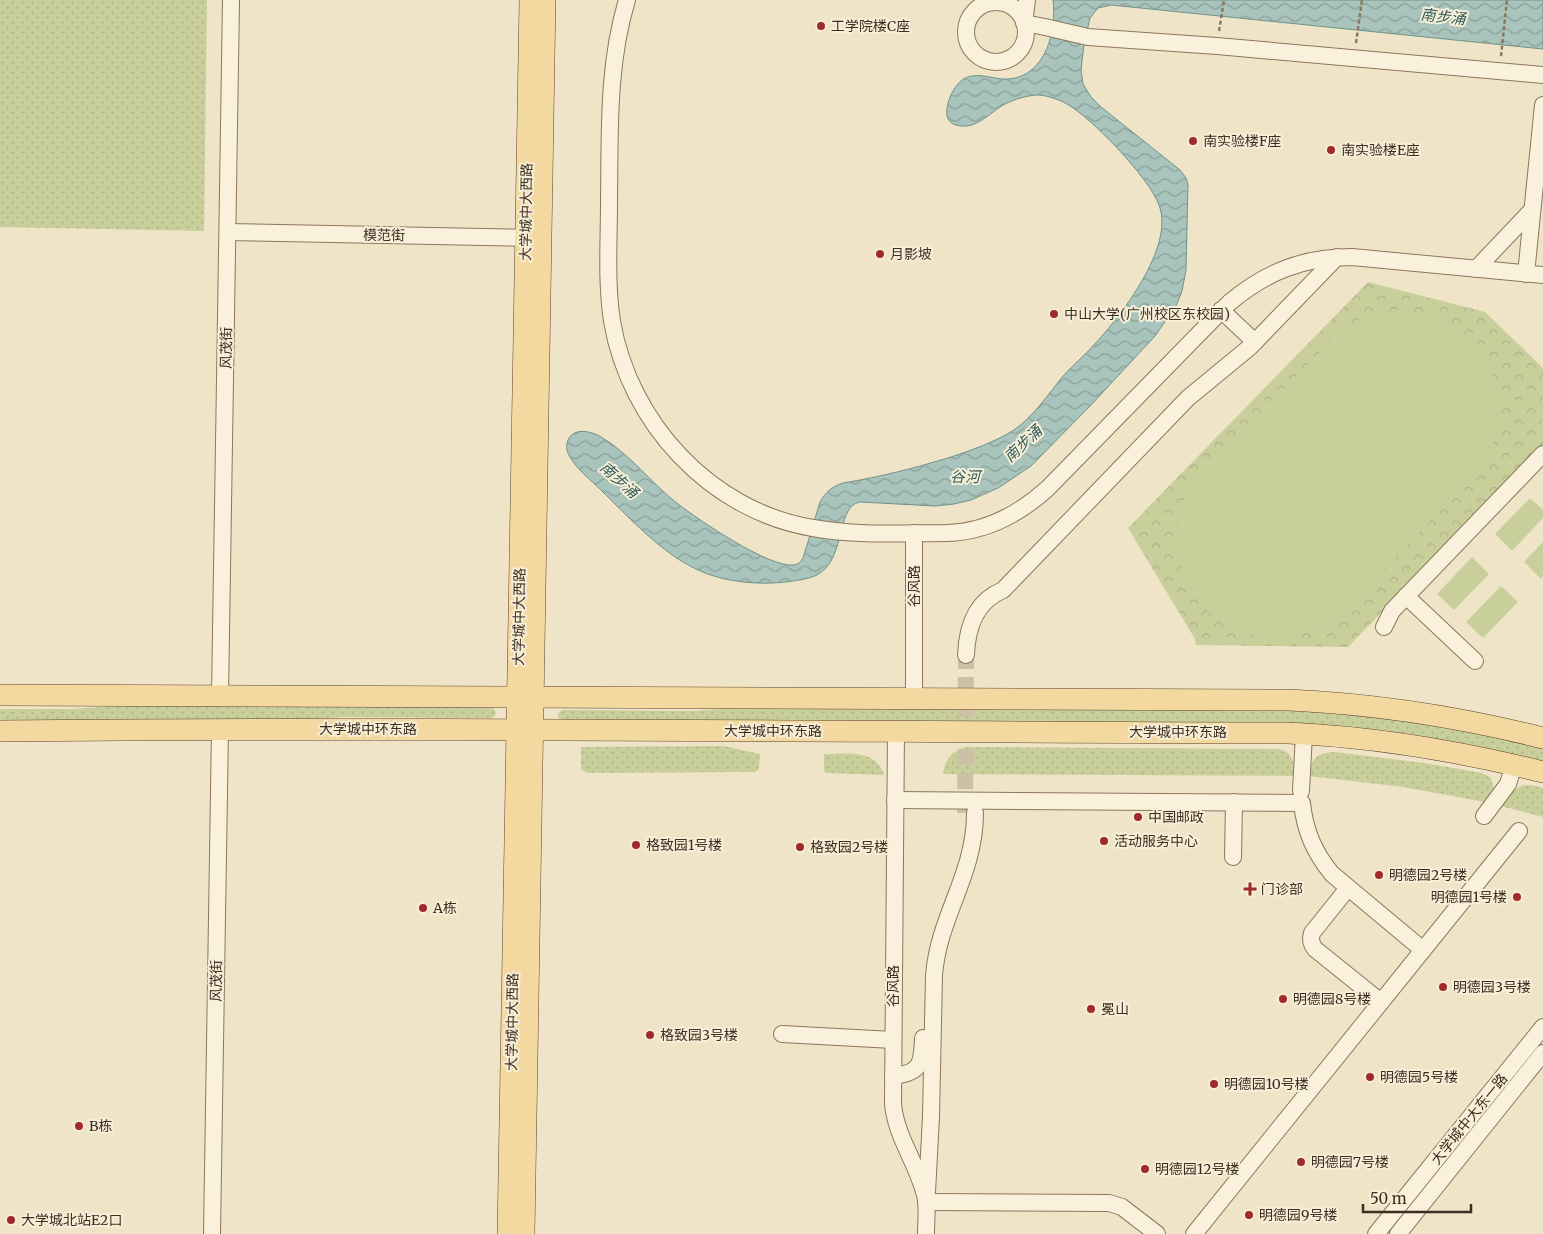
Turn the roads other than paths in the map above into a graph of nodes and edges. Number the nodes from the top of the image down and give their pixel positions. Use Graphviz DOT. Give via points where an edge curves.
graph roads {
  1 [pos="231,0"];
  2 [pos="530,0"];
  3 [pos="546,0"];
  4 [pos="628,0"];
  5 [pos="1027,0"];
  6 [pos="1543,75"];
  7 [pos="1543,105"];
  8 [pos="1532,210"];
  9 [pos="228,232"];
  10 [pos="534,238"];
  11 [pos="1337,257"];
  12 [pos="1476,269"];
  13 [pos="1526,274"];
  14 [pos="1543,276"];
  15 [pos="1221,310"];
  16 [pos="1256,342"];
  17 [pos="1543,454"];
  18 [pos="914,533"];
  19 [pos="1406,596"];
  20 [pos="1384,627"];
  21 [pos="971,655"];
  22 [pos="1475,661"];
  23 [pos="0,695"];
  24 [pos="220,696"];
  25 [pos="526,697"];
  26 [pos="914,698"];
  27 [pos="220,728"];
  28 [pos="525,729"];
  29 [pos="0,731"];
  30 [pos="896,731"];
  31 [pos="1304,734"];
  32 [pos="1543,738"];
  33 [pos="1514,765"];
  34 [pos="1543,772"];
  35 [pos="1301,791"];
  36 [pos="895,800"];
  37 [pos="1234,802"];
  38 [pos="1484,816"];
  39 [pos="1519,831"];
  40 [pos="1233,857"];
  41 [pos="1348,888"];
  42 [pos="1423,950"];
  43 [pos="1381,1002"];
  44 [pos="1543,1027"];
  45 [pos="782,1034"];
  46 [pos="893,1040"];
  47 [pos="1543,1053"];
  48 [pos="893,1076"];
  49 [pos="926,1202"];
  50 [pos="212,1234"];
  51 [pos="508,1234"];
  52 [pos="524,1234"];
  53 [pos="926,1234"];
  54 [pos="1157,1234"];
  55 [pos="1194,1234"];
  56 [pos="1376,1234"];
  57 [pos="1398,1234"];
  1 -- 9 [label="street, 风茂街"];
  2 -- 10 [label="main road, 大学城中大西路"];
  3 -- 10 [label="main road, 大学城中大西路"];
  4 -- 18 [label="street" via="614,61 610,105 608,288 621,358 636,395 654,426 690,466 714,486 758,511 812,528"];
  5 -- 6 [label="street" via="1024,23 1088,37"];
  7 -- 8 [label="street"];
  8 -- 12 [label="street"];
  8 -- 13 [label="street"];
  9 -- 10 [label="street, 模范街"];
  9 -- 24 [label="street, 风茂街"];
  10 -- 25 [label="main road, 大学城中大西路"];
  11 -- 12 [label="street"];
  11 -- 15 [label="street" via="1275,272 1243,291"];
  11 -- 16 [label="street"];
  12 -- 13 [label="street"];
  13 -- 14 [label="street"];
  15 -- 16 [label="street"];
  15 -- 18 [label="street" via="1032,503 981,528 959,533"];
  16 -- 21 [label="street" via="1188,398 1003,590 991,595 979,609 968,635"];
  17 -- 19 [label="street"];
  18 -- 26 [label="street, 谷风路"];
  19 -- 20 [label="street" via="1389,614"];
  19 -- 22 [label="street"];
  23 -- 24 [label="main road"];
  24 -- 25 [label="main road"];
  25 -- 26 [label="main road"];
  25 -- 28 [label="main road, 大学城中大西路"];
  26 -- 32 [label="main road" via="1306,701 1422,712"];
  27 -- 28 [label="main road, 大学城中环东路"];
  27 -- 29 [label="main road, 大学城中环东路"];
  27 -- 50 [label="street, 风茂街"];
  28 -- 30 [label="main road, 大学城中环东路"];
  28 -- 51 [label="main road, 大学城中大西路"];
  28 -- 52 [label="main road, 大学城中大西路"];
  30 -- 31 [label="main road, 大学城中环东路"];
  30 -- 36 [label="street, 谷风路"];
  31 -- 33 [label="main road, 大学城中环东路" via="1417,745"];
  31 -- 35 [label="street"];
  33 -- 34 [label="main road, 大学城中环东路"];
  33 -- 38 [label="street" via="1508,784"];
  36 -- 37 [label="street"];
  36 -- 46 [label="street, 谷风路"];
  37 -- 40 [label="street"];
  37 -- 41 [label="street" via="1302,803 1305,827 1316,852 1332,874"];
  39 -- 42 [label="street"];
  41 -- 42 [label="street"];
  41 -- 43 [label="street" via="1312,933 1312,945"];
  42 -- 43 [label="street"];
  43 -- 55 [label="street"];
  44 -- 56 [label="street, 大学城中大东一路"];
  45 -- 46 [label="street"];
  46 -- 48 [label="street, 谷风路"];
  47 -- 57 [label="street, 大学城中大东一路"];
  48 -- 49 [label="street, 谷风路" via="895,1122"];
  48 -- 49 [label="street" via="914,1072 922,1059 926,954 970,813 974,840 968,867 943,929 936,956"];
  49 -- 53 [label="street, 谷风路"];
  49 -- 54 [label="street" via="1109,1203 1122,1207"];
}
